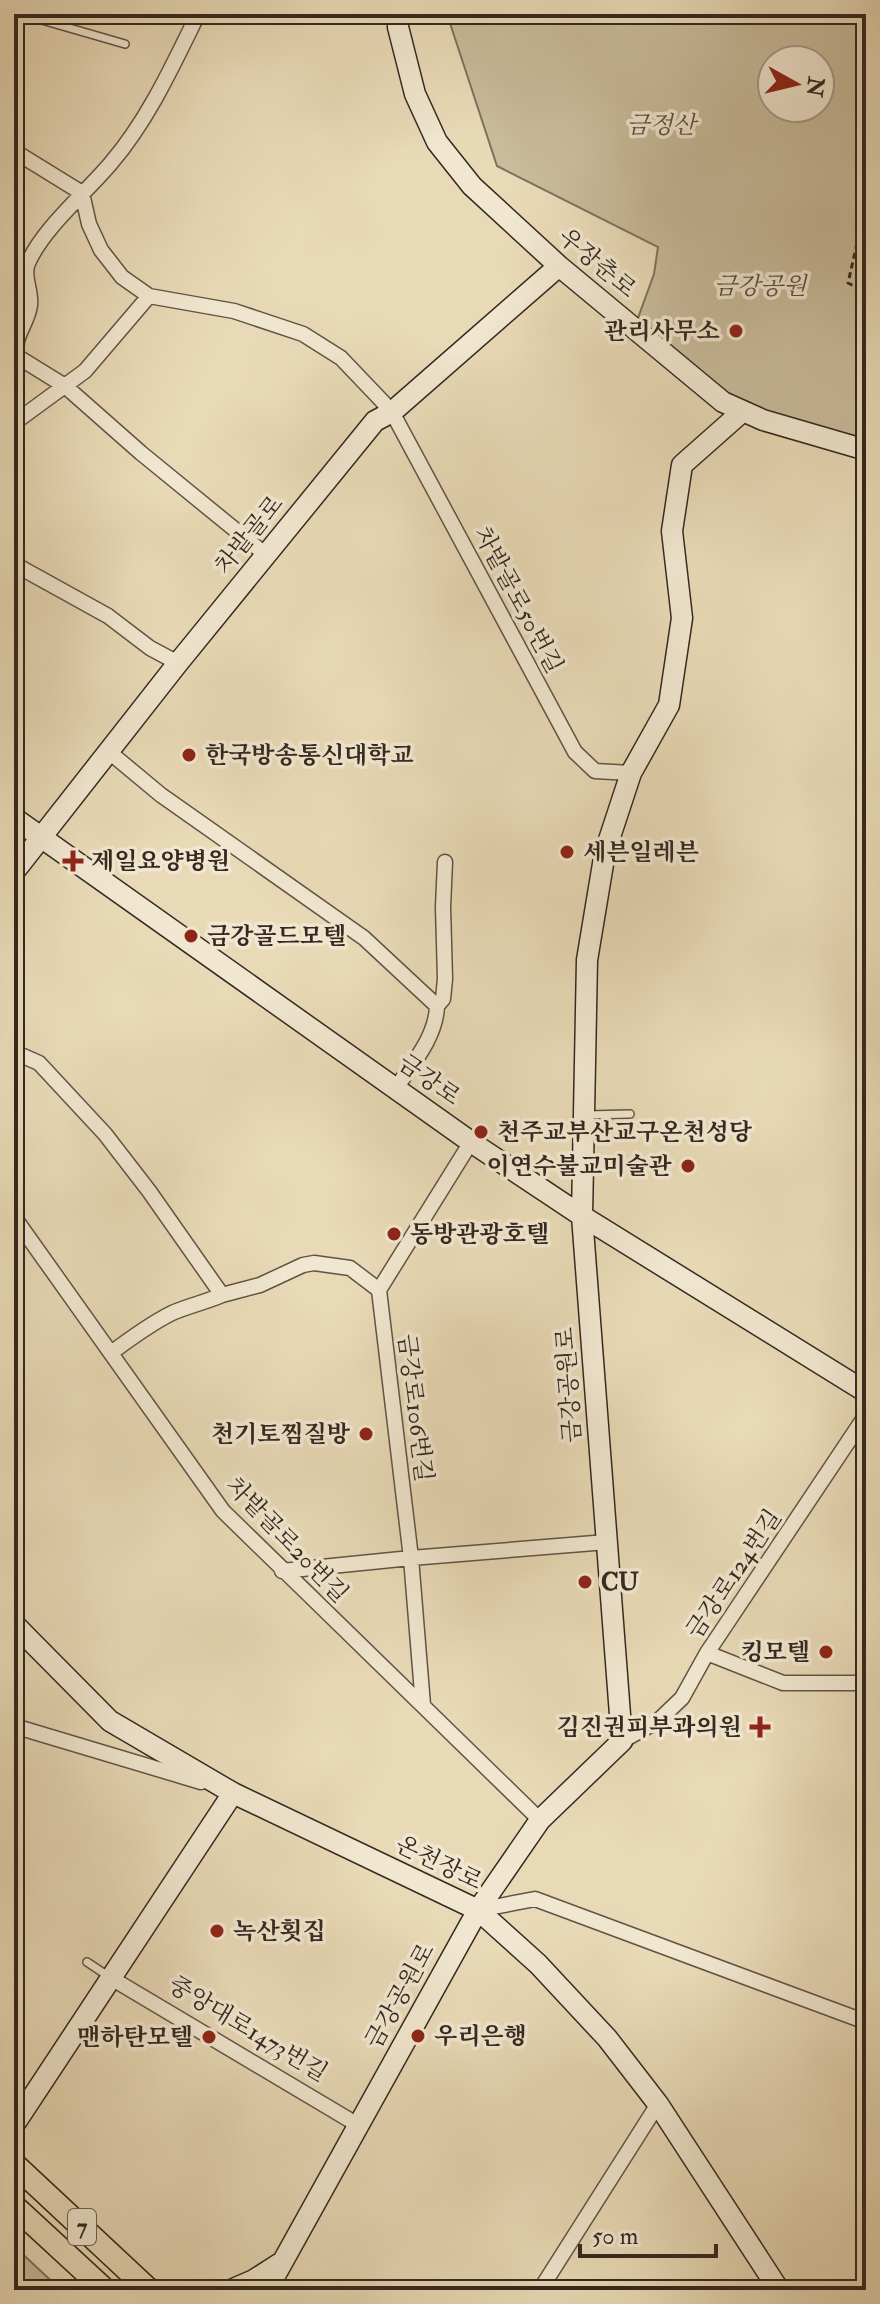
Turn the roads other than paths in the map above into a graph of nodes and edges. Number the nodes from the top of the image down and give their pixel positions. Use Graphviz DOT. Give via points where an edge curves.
graph roads {
  1 [pos="198,14"];
  2 [pos="398,14"];
  3 [pos="25,16"];
  4 [pos="125,44"];
  5 [pos="14,151"];
  6 [pos="82,193"];
  7 [pos="559,266"];
  8 [pos="149,296"];
  9 [pos="16,359"];
  10 [pos="65,386"];
  11 [pos="743,411"];
  12 [pos="392,412"];
  13 [pos="14,423"];
  14 [pos="866,450"];
  15 [pos="266,555"];
  16 [pos="14,564"];
  17 [pos="178,663"];
  18 [pos="108,751"];
  19 [pos="631,773"];
  20 [pos="14,818"];
  21 [pos="40,836"];
  22 [pos="445,862"];
  23 [pos="14,872"];
  24 [pos="437,1006"];
  25 [pos="14,1052"];
  26 [pos="396,1088"];
  27 [pos="630,1114"];
  28 [pos="584,1115"];
  29 [pos="471,1142"];
  30 [pos="582,1216"];
  31 [pos="14,1217"];
  32 [pos="379,1290"];
  33 [pos="222,1295"];
  34 [pos="111,1353"];
  35 [pos="866,1392"];
  36 [pos="866,1415"];
  37 [pos="607,1542"];
  38 [pos="411,1558"];
  39 [pos="282,1571"];
  40 [pos="14,1624"];
  41 [pos="707,1653"];
  42 [pos="866,1683"];
  43 [pos="423,1705"];
  44 [pos="14,1726"];
  45 [pos="622,1741"];
  46 [pos="233,1793"];
  47 [pos="540,1820"];
  48 [pos="478,1910"];
  49 [pos="87,1962"];
  50 [pos="111,1978"];
  51 [pos="866,2022"];
  52 [pos="658,2104"];
  53 [pos="14,2125"];
  54 [pos="358,2125"];
  55 [pos="14,2164"];
  56 [pos="14,2206"];
  57 [pos="282,2262"];
  58 [pos="151,2289"];
  59 [pos="105,2290"];
  60 [pos="231,2290"];
  61 [pos="267,2290"];
  62 [pos="278,2290"];
  63 [pos="540,2290"];
  64 [pos="779,2290"];
  1 -- 6 [label="street" via="136,130"];
  2 -- 7 [label="street, 우장춘로" via="415,94 437,142 472,186"];
  3 -- 4 [label="lane"];
  5 -- 6 [label="street"];
  6 -- 8 [label="street" via="101,250 122,277"];
  6 -- 9 [label="street" via="27,264 30,304 16,341"];
  7 -- 11 [label="street, 우장춘로" via="723,402"];
  7 -- 12 [label="street, 차밭골로"];
  8 -- 10 [label="street" via="85,371"];
  8 -- 12 [label="street, 차밭골로50번길" via="234,311 303,334 341,358"];
  9 -- 10 [label="street"];
  10 -- 13 [label="street"];
  10 -- 15 [label="street"];
  11 -- 14 [label="street, 우장춘로"];
  11 -- 19 [label="street, 금강공원로" via="682,465 672,531 682,618 669,705"];
  12 -- 15 [label="street, 차밭골로" via="375,421"];
  12 -- 19 [label="street, 차밭골로50번길" via="575,752 595,771"];
  15 -- 17 [label="street, 차밭골로"];
  16 -- 17 [label="street" via="108,616"];
  17 -- 18 [label="street, 차밭골로"];
  18 -- 21 [label="street, 차밭골로"];
  18 -- 24 [label="street" via="161,795 364,938"];
  19 -- 28 [label="street, 금강공원로" via="605,852 587,960"];
  20 -- 21 [label="street, 금강로"];
  21 -- 23 [label="street, 차밭골로"];
  21 -- 26 [label="street, 금강로"];
  22 -- 24 [label="street" via="445,979"];
  24 -- 26 [label="street" via="437,1021"];
  25 -- 33 [label="street" via="39,1063 105,1134"];
  26 -- 29 [label="street, 금강로"];
  27 -- 28 [label="lane"];
  28 -- 30 [label="street, 금강공원로"];
  29 -- 30 [label="street, 금강로"];
  29 -- 32 [label="street"];
  30 -- 35 [label="street, 금강로"];
  30 -- 37 [label="street, 금강공원로"];
  31 -- 34 [label="street, 차밭골로20번길"];
  32 -- 33 [label="street" via="350,1268 314,1263"];
  32 -- 38 [label="street, 금강로106번길"];
  33 -- 34 [label="street" via="146,1326"];
  34 -- 39 [label="street, 차밭골로20번길" via="223,1511"];
  36 -- 41 [label="street, 금강로124번길"];
  37 -- 38 [label="street"];
  37 -- 45 [label="street, 금강공원로"];
  38 -- 39 [label="street"];
  38 -- 43 [label="street, 금강로106번길"];
  39 -- 43 [label="street, 차밭골로20번길"];
  40 -- 46 [label="street, 온천장로" via="110,1721"];
  41 -- 42 [label="street" via="783,1683"];
  41 -- 45 [label="street, 금강로124번길" via="682,1698 658,1721"];
  43 -- 47 [label="street, 차밭골로20번길"];
  44 -- 46 [label="street"];
  45 -- 47 [label="street, 금강공원로"];
  46 -- 48 [label="street, 온천장로"];
  46 -- 50 [label="street"];
  47 -- 48 [label="street, 금강공원로"];
  48 -- 51 [label="street" via="535,1899"];
  48 -- 52 [label="street, 온천장로" via="538,1964"];
  48 -- 54 [label="street, 금강공원로"];
  49 -- 50 [label="lane"];
  50 -- 53 [label="street"];
  50 -- 54 [label="street, 중앙대로1473번길"];
  52 -- 63 [label="street"];
  52 -- 64 [label="street, 온천장로"];
  54 -- 57 [label="street, 금강공원로"];
  55 -- 58 [label="main road, 7"];
  56 -- 59 [label="main road, 7"];
  57 -- 60 [label="street"];
  57 -- 61 [label="street, 금강공원로"];
  57 -- 62 [label="street"];
}
